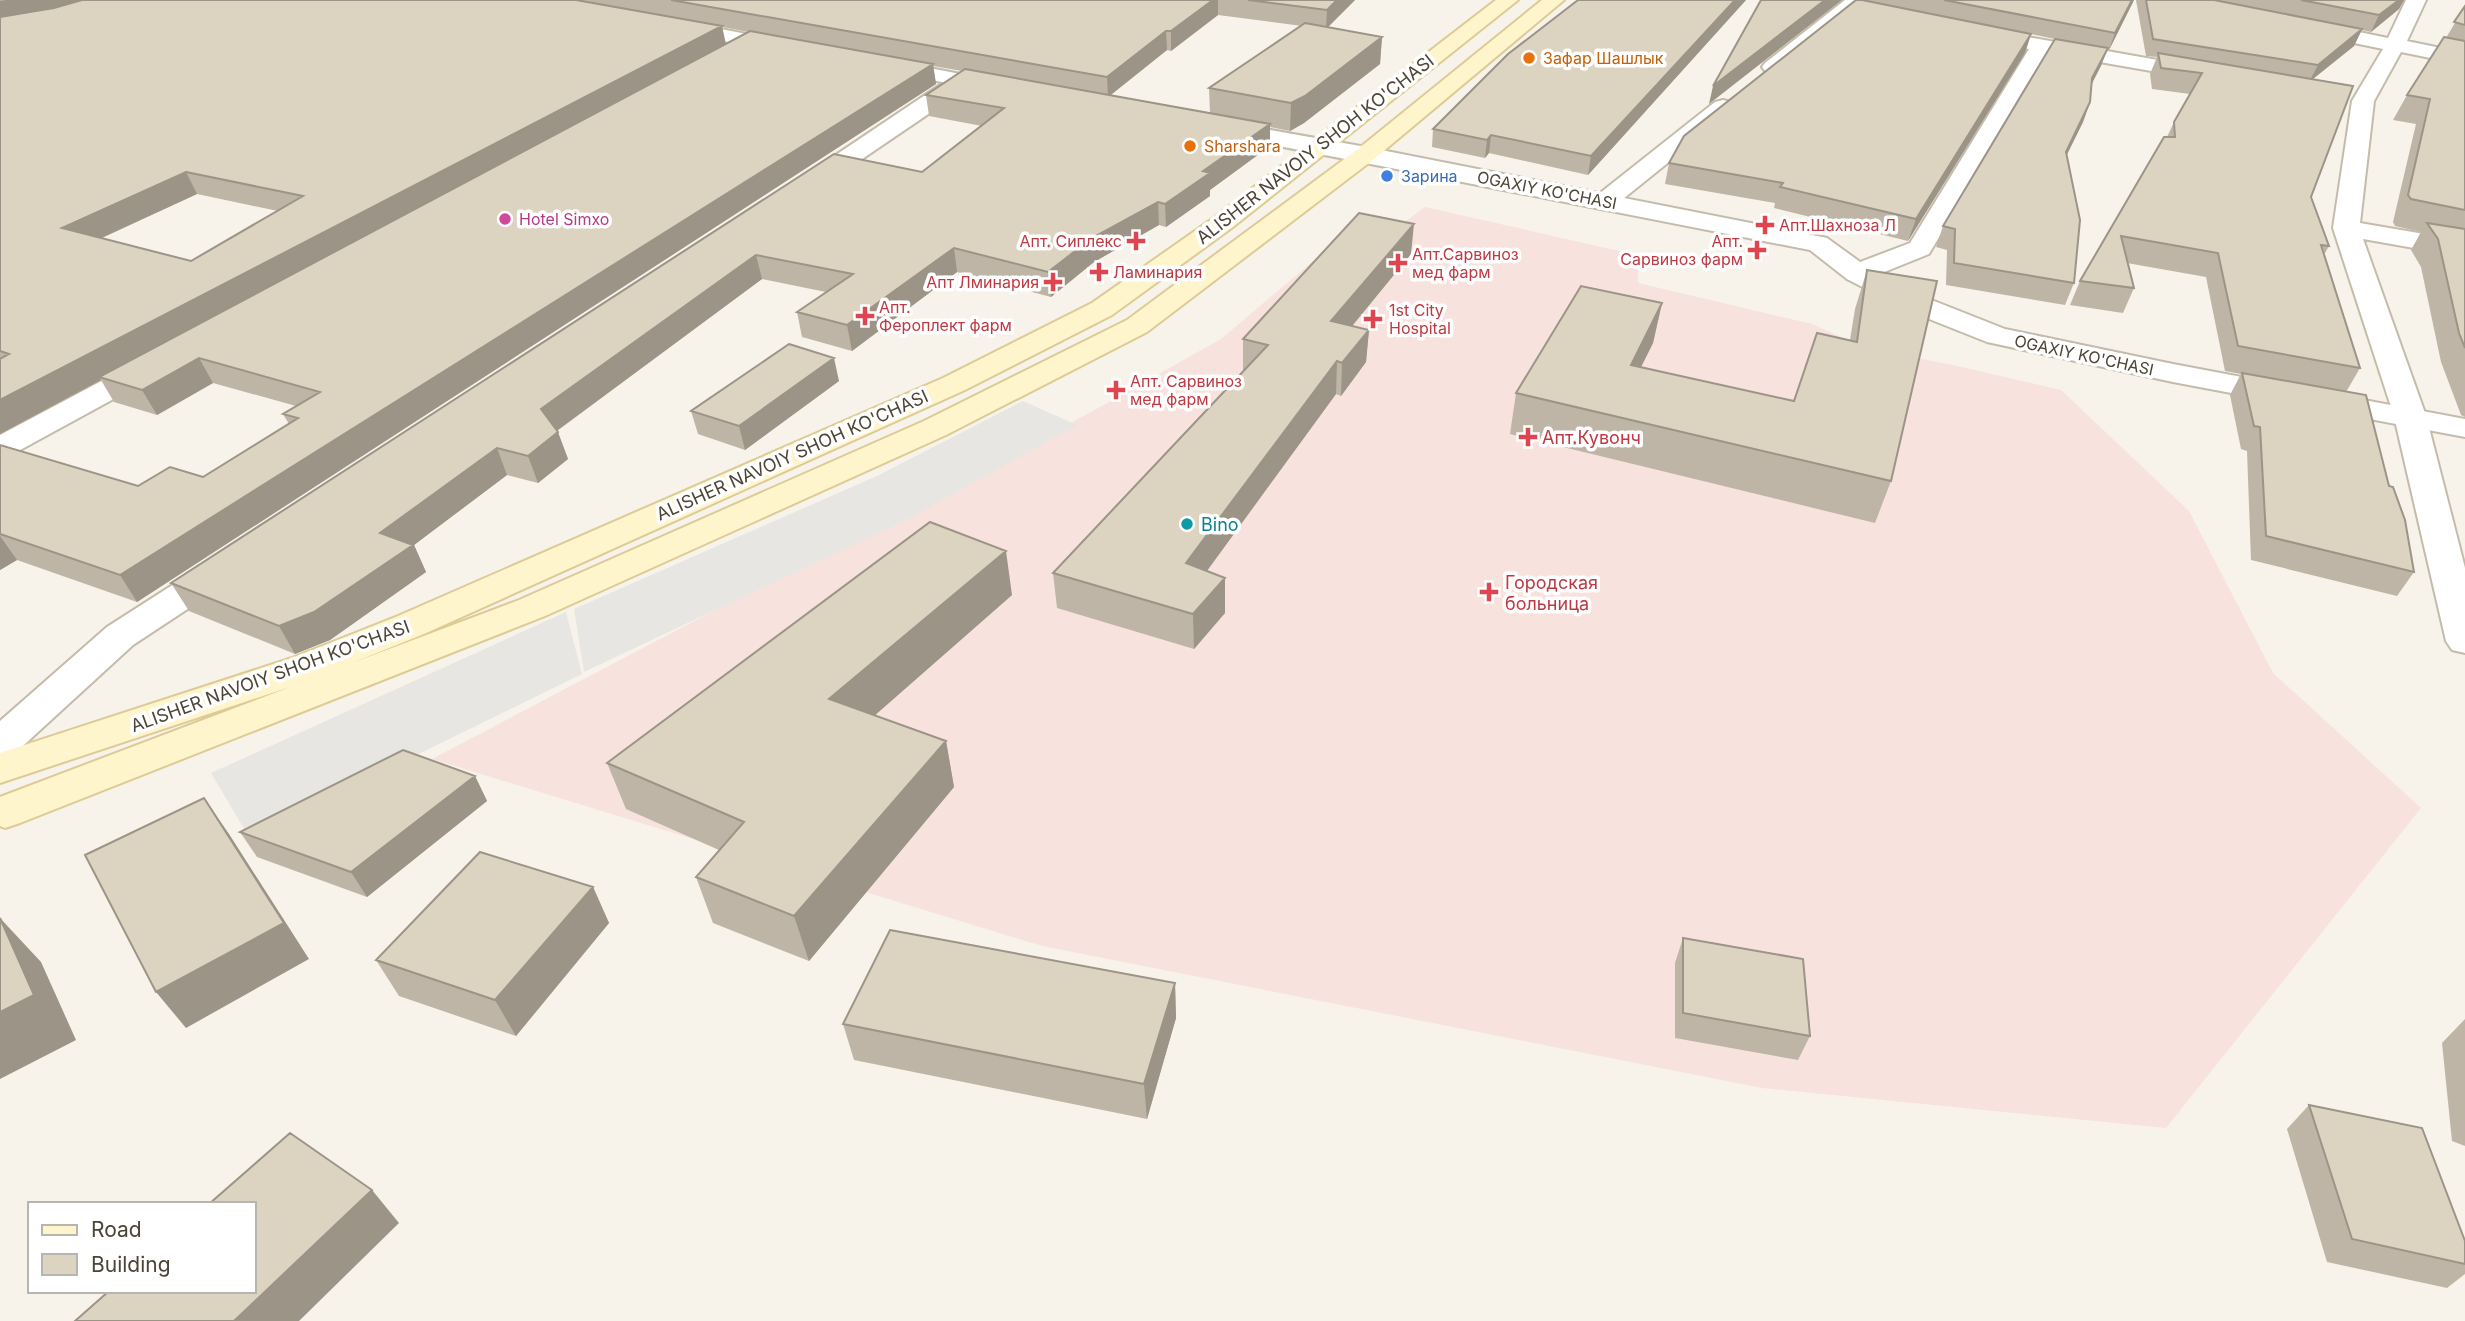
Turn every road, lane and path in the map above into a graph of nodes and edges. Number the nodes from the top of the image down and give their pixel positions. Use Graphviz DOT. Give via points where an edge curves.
graph roads {
  1 [pos="1508,0"];
  2 [pos="1554,0"];
  3 [pos="2416,0"];
  4 [pos="1859,6"];
  5 [pos="653,23"];
  6 [pos="2289,24"];
  7 [pos="1951,28"];
  8 [pos="752,41"];
  9 [pos="2395,45"];
  10 [pos="2040,47"];
  11 [pos="804,50"];
  12 [pos="2465,59"];
  13 [pos="717,60"];
  14 [pos="856,60"];
  15 [pos="2229,78"];
  16 [pos="963,80"];
  17 [pos="1026,93"];
  18 [pos="1205,126"];
  19 [pos="1319,146"];
  20 [pos="1366,155"];
  21 [pos="786,198"];
  22 [pos="1604,202"];
  23 [pos="2346,228"];
  24 [pos="2465,249"];
  25 [pos="1857,272"];
  26 [pos="170,356"];
  27 [pos="2410,416"];
  28 [pos="2465,428"];
  29 [pos="0,448"];
  30 [pos="243,555"];
  31 [pos="2465,641"];
  32 [pos="0,744"];
  33 [pos="0,768"];
  34 [pos="2,802"];
  1 -- 19 [label="main road, ALISHER NAVOIY SHOH KO'CHASI"];
  2 -- 20 [label="main road, ALISHER NAVOIY SHOH KO'CHASI"];
  3 -- 9 [label="street"];
  4 -- 22 [label="street" via="1747,87"];
  5 -- 8 [label="street"];
  6 -- 9 [label="street"];
  7 -- 10 [label="street"];
  8 -- 11 [label="street"];
  8 -- 13 [label="street"];
  9 -- 12 [label="street"];
  9 -- 23 [label="street" via="2350,98"];
  10 -- 15 [label="street"];
  10 -- 25 [label="street" via="1920,248"];
  14 -- 16 [label="street"];
  16 -- 17 [label="street"];
  16 -- 21 [label="street"];
  18 -- 19 [label="street, OGAXIY KO'CHASI"];
  19 -- 20 [label="street, OGAXIY KO'CHASI"];
  19 -- 33 [label="main road, ALISHER NAVOIY SHOH KO'CHASI" via="1224,222 1102,309 954,383 400,630 306,667"];
  20 -- 22 [label="street, OGAXIY KO'CHASI"];
  20 -- 34 [label="main road, ALISHER NAVOIY SHOH KO'CHASI" via="1125,332 935,428 519,613 303,697"];
  22 -- 25 [label="street, OGAXIY KO'CHASI" via="1818,244"];
  23 -- 24 [label="street"];
  23 -- 27 [label="street"];
  25 -- 27 [label="street, OGAXIY KO'CHASI" via="1919,305 1997,336"];
  26 -- 29 [label="street"];
  27 -- 28 [label="street, OGAXIY KO'CHASI"];
  27 -- 31 [label="street"];
  30 -- 32 [label="street" via="120,636"];
}
